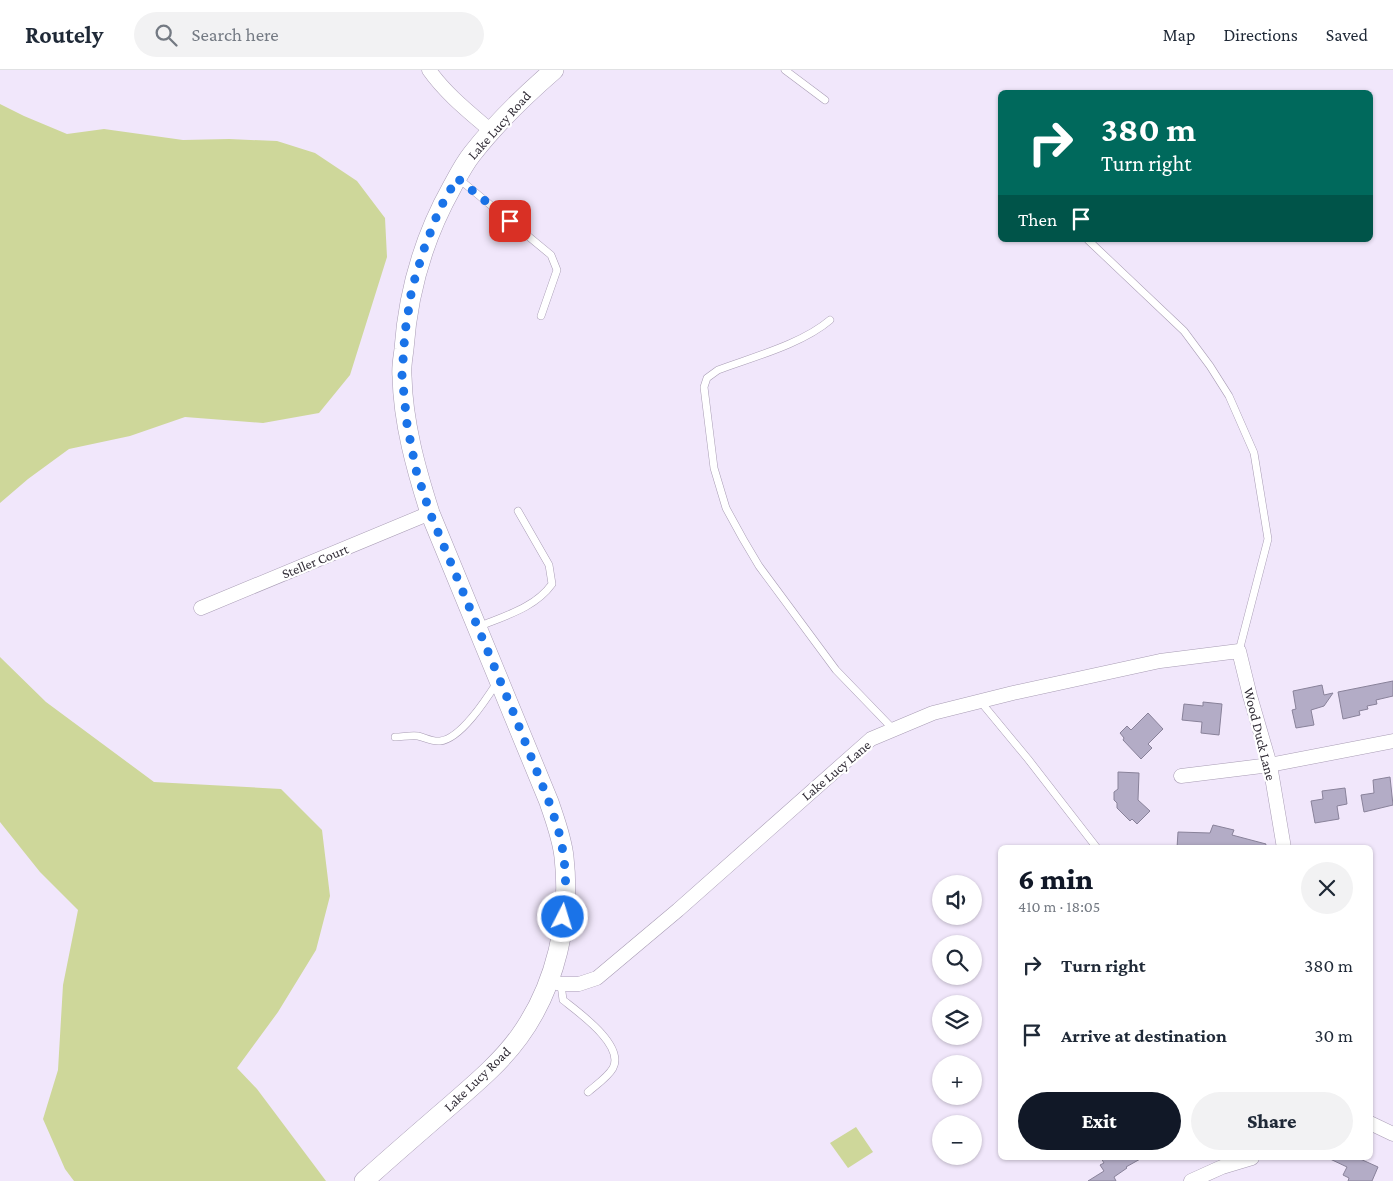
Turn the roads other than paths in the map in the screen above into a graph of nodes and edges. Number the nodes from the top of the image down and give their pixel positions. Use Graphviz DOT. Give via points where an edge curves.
graph roads {
  1 [pos="429,70"];
  2 [pos="554,70"];
  3 [pos="785,70"];
  4 [pos="825,100"];
  5 [pos="491,131"];
  6 [pos="457,178"];
  7 [pos="1090,242"];
  8 [pos="541,316"];
  9 [pos="830,320"];
  10 [pos="518,511"];
  11 [pos="430,513"];
  12 [pos="201,608"];
  13 [pos="478,627"];
  14 [pos="1239,651"];
  15 [pos="499,679"];
  16 [pos="980,701"];
  17 [pos="894,730"];
  18 [pos="395,737"];
  19 [pos="1393,741"];
  20 [pos="1270,765"];
  21 [pos="1181,776"];
  22 [pos="1094,845"];
  23 [pos="1283,845"];
  24 [pos="555,982"];
  25 [pos="588,1092"];
  26 [pos="1373,1124"];
  27 [pos="1393,1134"];
  28 [pos="1245,1160"];
  29 [pos="364,1181"];
  30 [pos="1191,1181"];
  1 -- 5 [label="street" via="460,105"];
  2 -- 5 [label="street, Lake Lucy Road" via="520,99"];
  3 -- 4 [label="lane"];
  5 -- 6 [label="street, Lake Lucy Road"];
  6 -- 8 [label="lane" via="551,255 557,270"];
  6 -- 11 [label="street, Lake Lucy Road" via="439,210 424,249 412,288 405,332 402,375 407,424 416,470"];
  7 -- 14 [label="lane" via="1184,332 1228,396 1254,454 1268,539"];
  9 -- 17 [label="lane" via="794,341 718,370 707,378 704,387 714,468 726,508 759,566 836,670"];
  10 -- 13 [label="lane" via="549,565 552,584 537,600"];
  11 -- 12 [label="street, Steller Court"];
  11 -- 13 [label="street, Lake Lucy Road"];
  13 -- 15 [label="street, Lake Lucy Road"];
  14 -- 16 [label="street, Lake Lucy Lane" via="1160,661"];
  14 -- 20 [label="street, Wood Duck Lane"];
  15 -- 18 [label="lane" via="478,711 454,735 433,742 418,736"];
  15 -- 24 [label="street, Lake Lucy Road" via="549,802 564,856 566,889"];
  16 -- 17 [label="street, Lake Lucy Lane" via="933,712"];
  16 -- 22 [label="lane"];
  17 -- 24 [label="street, Lake Lucy Lane" via="871,739 597,978 579,984"];
  19 -- 20 [label="street"];
  20 -- 21 [label="street"];
  20 -- 23 [label="street, Wood Duck Lane"];
  24 -- 25 [label="lane" via="563,1000 602,1033 616,1057 610,1073"];
  24 -- 29 [label="street, Lake Lucy Road" via="507,1053"];
  26 -- 27 [label="street"];
  28 -- 30 [label="street"];
}
